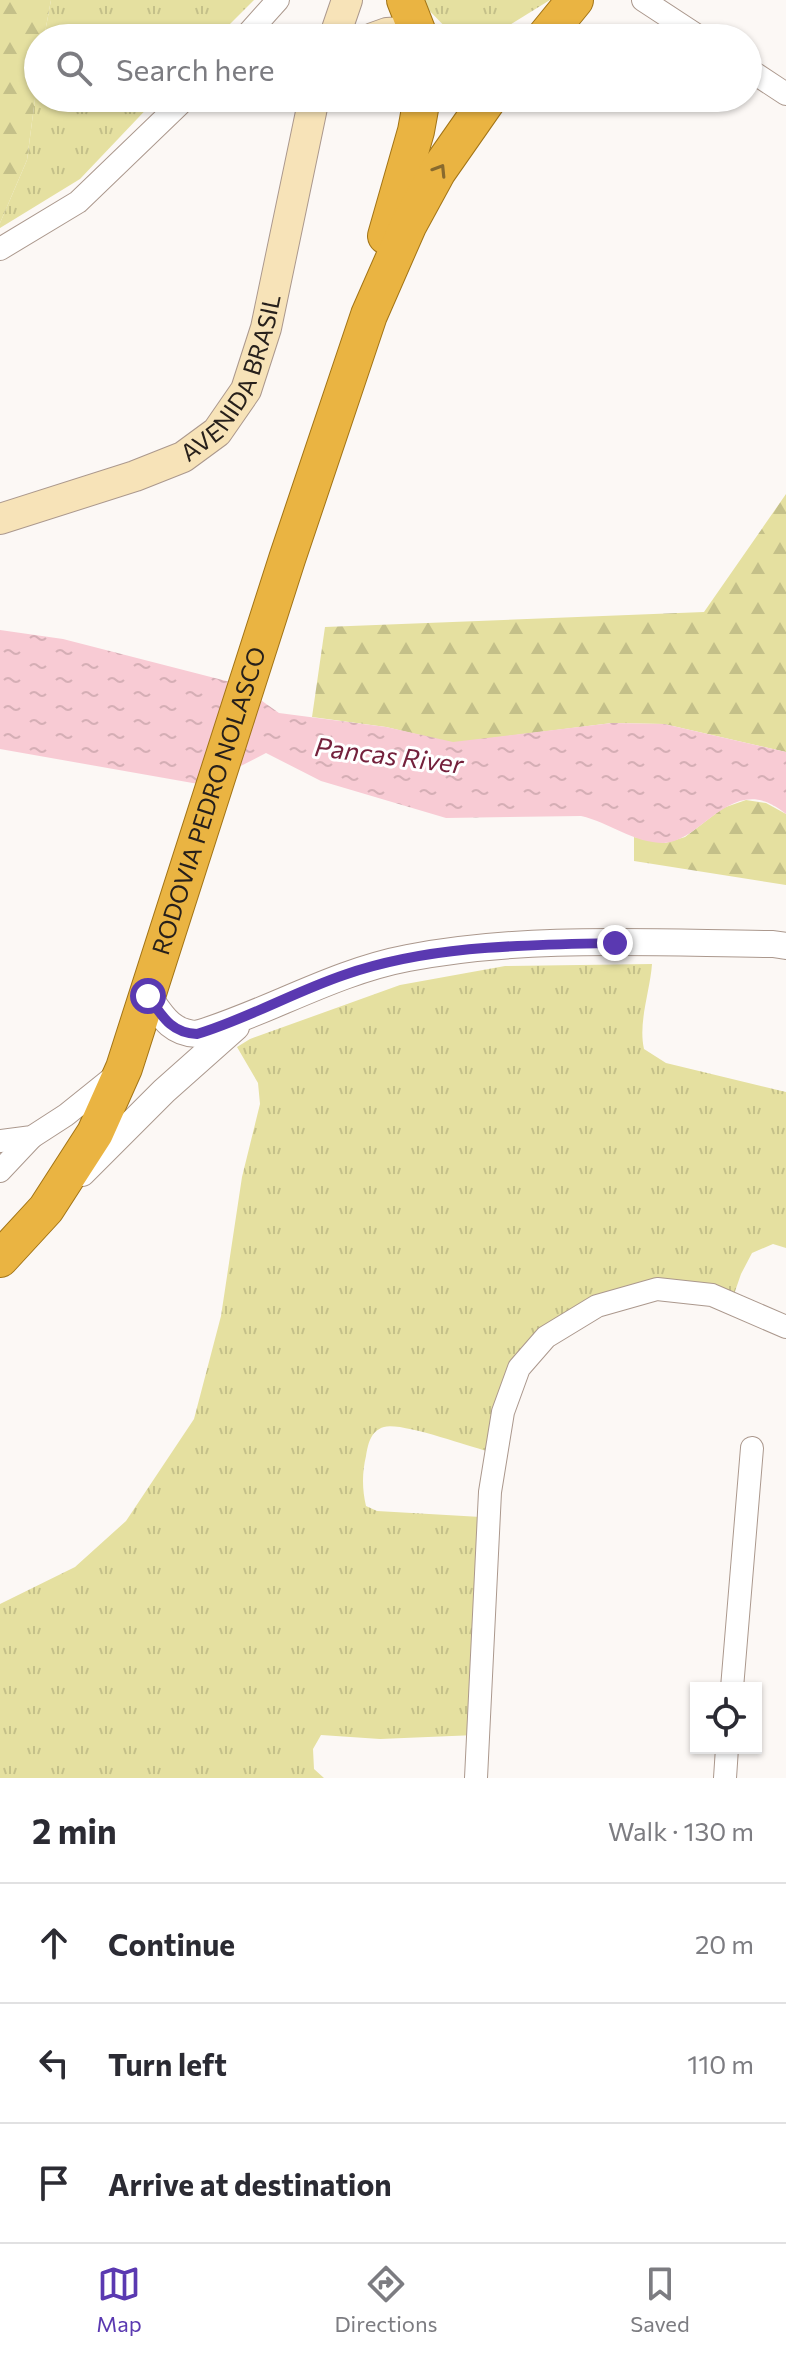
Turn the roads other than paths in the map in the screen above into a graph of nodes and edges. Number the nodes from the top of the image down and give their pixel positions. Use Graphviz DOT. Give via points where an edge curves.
graph roads {
  1 [pos="278,0"];
  2 [pos="347,0"];
  3 [pos="575,0"];
  4 [pos="643,0"];
  5 [pos="257,24"];
  6 [pos="339,24"];
  7 [pos="554,24"];
  8 [pos="680,24"];
  9 [pos="762,78"];
  10 [pos="786,94"];
  11 [pos="171,112"];
  12 [pos="311,112"];
  13 [pos="419,112"];
  14 [pos="479,112"];
  15 [pos="0,249"];
  16 [pos="369,315"];
  17 [pos="0,519"];
  18 [pos="786,946"];
  19 [pos="148,996"];
  20 [pos="255,1012"];
  21 [pos="124,1068"];
  22 [pos="32,1137"];
  23 [pos="0,1141"];
  24 [pos="0,1171"];
  25 [pos="46,1209"];
  26 [pos="0,1259"];
  27 [pos="786,1327"];
  28 [pos="752,1448"];
  29 [pos="732,1682"];
  30 [pos="727,1754"];
  31 [pos="476,1778"];
  32 [pos="725,1778"];
  1 -- 5 [label="street"];
  2 -- 6 [label="main road"];
  3 -- 7 [label="highway"];
  4 -- 8 [label="street"];
  9 -- 10 [label="street"];
  11 -- 15 [label="street" via="78,202"];
  12 -- 17 [label="main road, AVENIDA BRASIL" via="266,328 246,390 217,432 171,462"];
  13 -- 16 [label="highway, RODOVIA PEDRO NOLASCO"];
  16 -- 14 [label="highway, RODOVIA PEDRO NOLASCO, one-way" via="408,226"];
  16 -- 19 [label="highway, RODOVIA PEDRO NOLASCO"];
  18 -- 20 [label="street" via="615,943 451,952 344,975"];
  19 -- 20 [label="street" via="171,1028 184,1034"];
  19 -- 21 [label="highway, RODOVIA PEDRO NOLASCO"];
  20 -- 25 [label="street" via="164,1091"];
  21 -- 22 [label="street"];
  21 -- 25 [label="highway, RODOVIA PEDRO NOLASCO" via="95,1133"];
  22 -- 23 [label="street"];
  22 -- 24 [label="street"];
  25 -- 26 [label="highway, RODOVIA PEDRO NOLASCO"];
  27 -- 31 [label="street" via="712,1295 657,1289 597,1306 546,1337 519,1368 503,1412 490,1492"];
  28 -- 29 [label="street"];
  30 -- 32 [label="street"];
}
